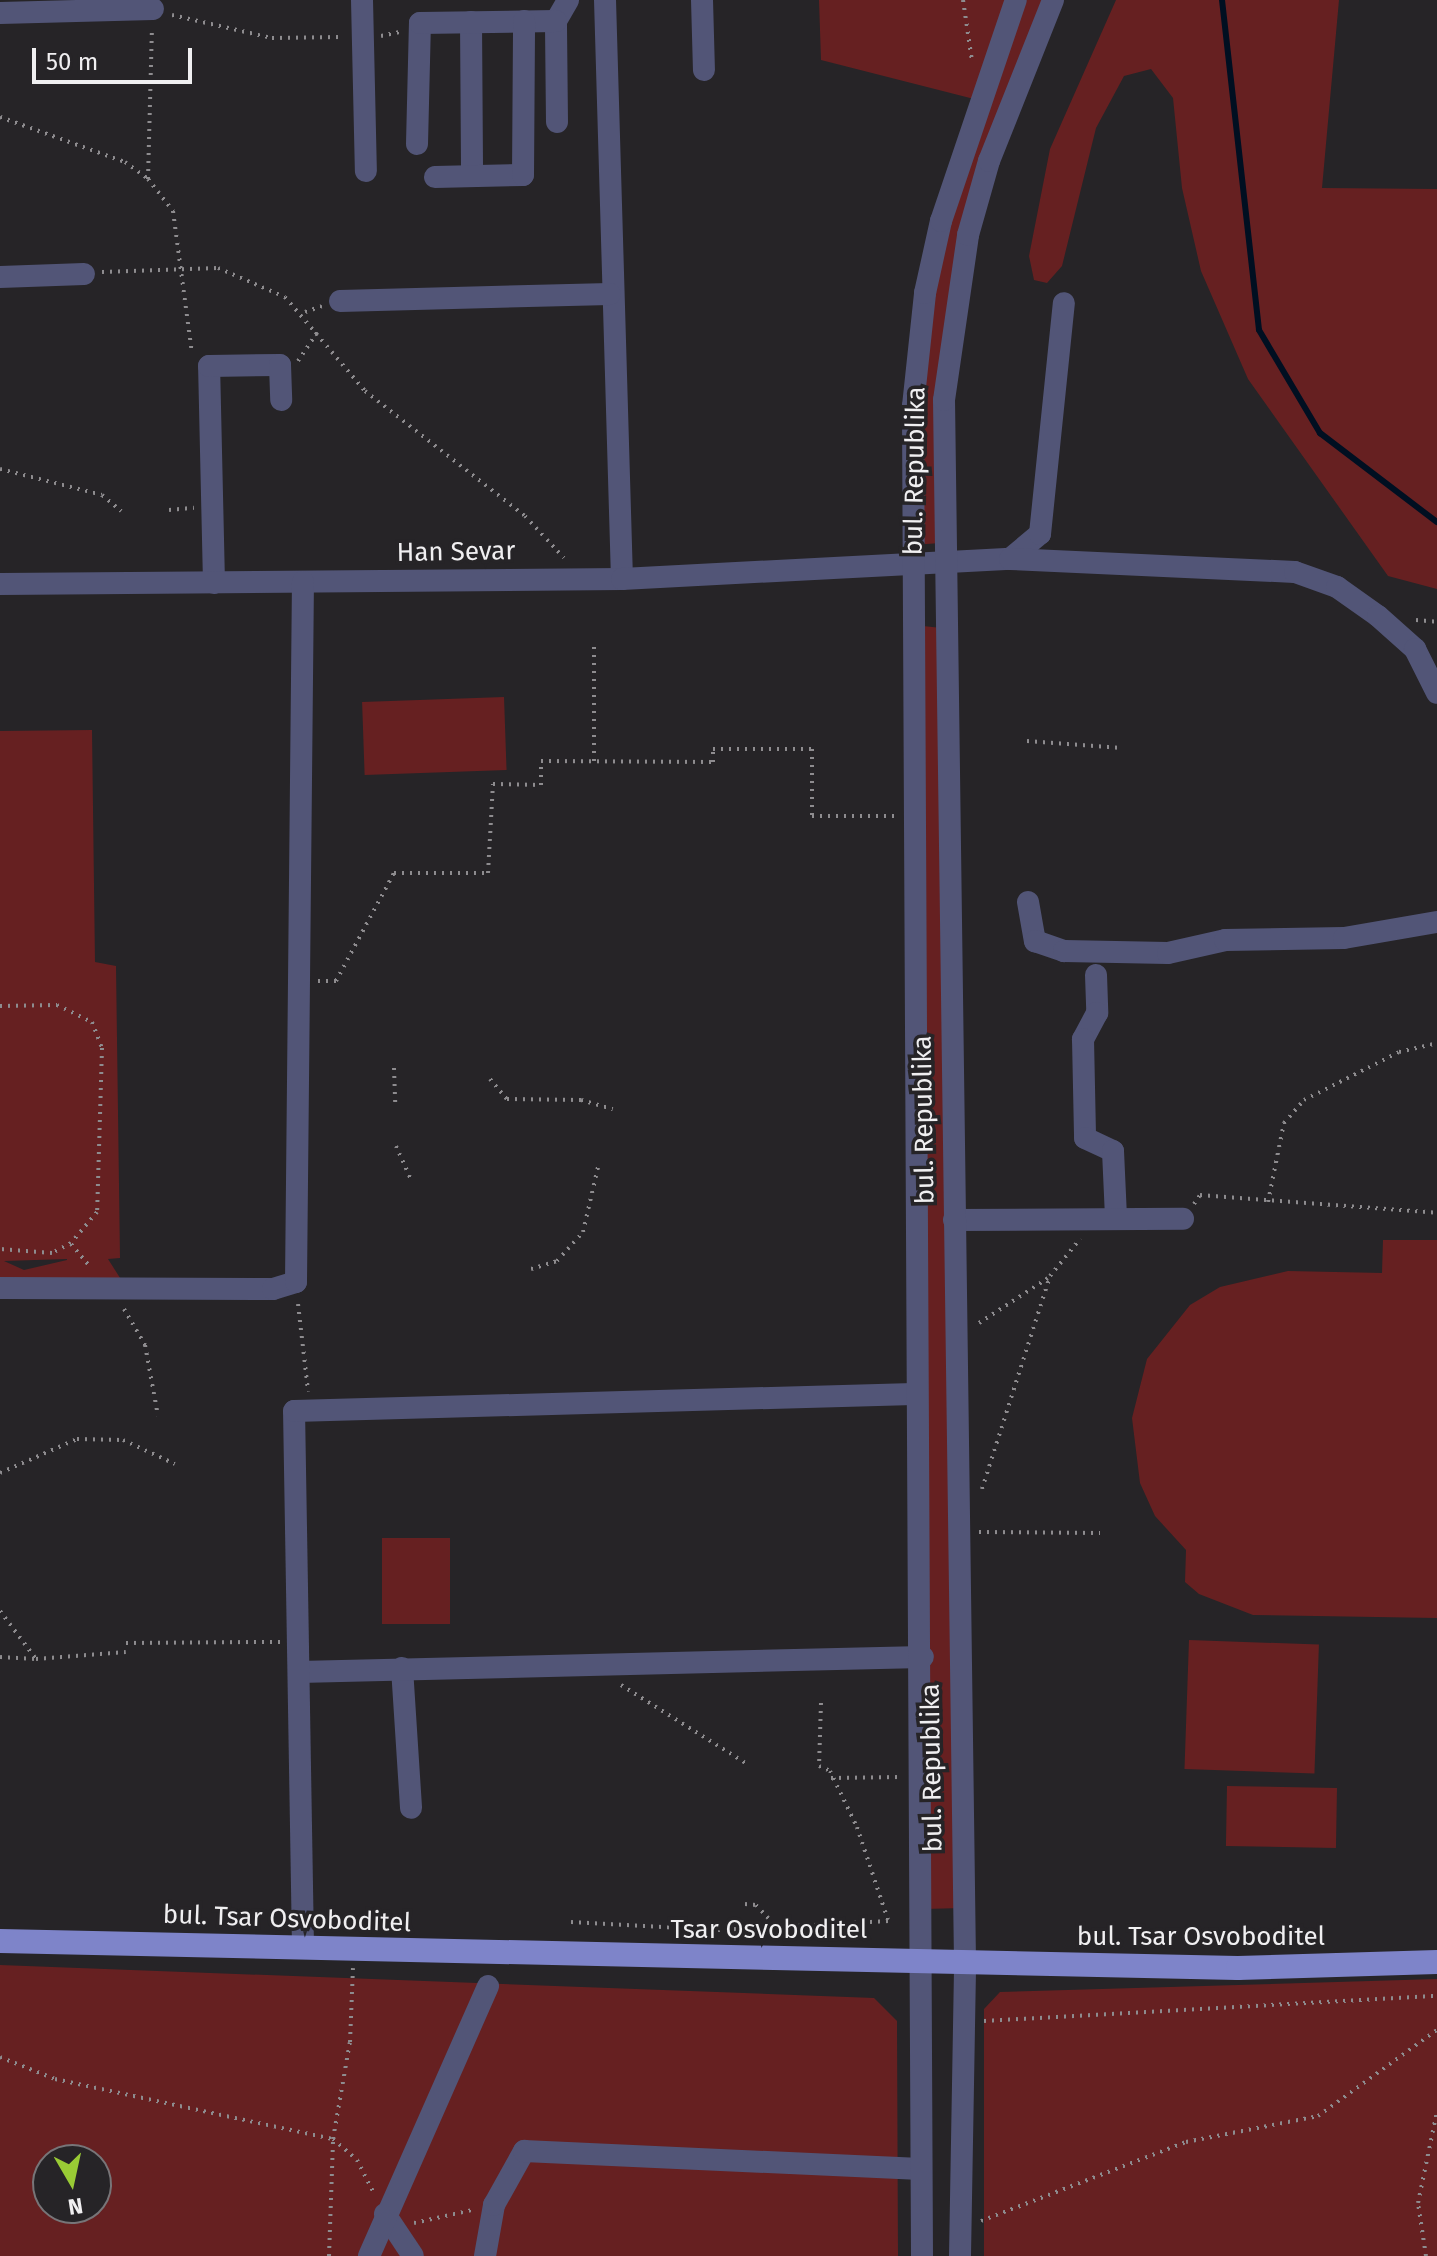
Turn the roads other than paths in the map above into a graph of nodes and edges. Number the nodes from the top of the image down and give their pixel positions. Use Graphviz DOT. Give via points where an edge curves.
graph roads {
  1 [pos="362,0"];
  2 [pos="568,0"];
  3 [pos="605,0"];
  4 [pos="702,0"];
  5 [pos="1016,0"];
  6 [pos="1053,0"];
  7 [pos="153,9"];
  8 [pos="0,13"];
  9 [pos="524,21"];
  10 [pos="556,21"];
  11 [pos="471,22"];
  12 [pos="704,70"];
  13 [pos="557,122"];
  14 [pos="417,144"];
  15 [pos="366,171"];
  16 [pos="472,176"];
  17 [pos="435,177"];
  18 [pos="84,274"];
  19 [pos="0,277"];
  20 [pos="610,294"];
  21 [pos="340,301"];
  22 [pos="1064,303"];
  23 [pos="281,400"];
  24 [pos="1010,559"];
  25 [pos="913,564"];
  26 [pos="941,564"];
  27 [pos="622,579"];
  28 [pos="303,582"];
  29 [pos="214,583"];
  30 [pos="0,584"];
  31 [pos="1437,693"];
  32 [pos="1028,902"];
  33 [pos="1437,922"];
  34 [pos="1096,975"];
  35 [pos="1116,1218"];
  36 [pos="1183,1219"];
  37 [pos="954,1220"];
  38 [pos="0,1288"];
  39 [pos="914,1394"];
  40 [pos="923,1657"];
  41 [pos="402,1668"];
  42 [pos="299,1672"];
  43 [pos="411,1808"];
  44 [pos="0,1941"];
  45 [pos="303,1946"];
  46 [pos="353,1949"];
  47 [pos="924,1959"];
  48 [pos="965,1962"];
  49 [pos="1437,1962"];
  50 [pos="488,1986"];
  51 [pos="921,2169"];
  52 [pos="390,2221"];
  53 [pos="369,2256"];
  54 [pos="413,2256"];
  55 [pos="485,2256"];
  56 [pos="922,2256"];
  57 [pos="960,2256"];
  1 -- 15 [label="street"];
  2 -- 10 [label="street"];
  3 -- 20 [label="street"];
  4 -- 12 [label="street"];
  5 -- 25 [label="street, bul. Republika" via="979,100 923,308"];
  6 -- 26 [label="street, bul. Republika" via="989,161 954,299"];
  7 -- 8 [label="street"];
  9 -- 10 [label="street"];
  9 -- 11 [label="street"];
  9 -- 16 [label="street" via="523,175"];
  10 -- 13 [label="street"];
  11 -- 14 [label="street" via="418,26"];
  11 -- 16 [label="street"];
  16 -- 17 [label="street"];
  18 -- 19 [label="street"];
  20 -- 21 [label="street"];
  20 -- 27 [label="street"];
  22 -- 24 [label="street" via="1040,534"];
  23 -- 29 [label="street" via="280,365 209,366"];
  24 -- 26 [label="street, Han Sevar"];
  24 -- 31 [label="street, Han Sevar" via="1295,572 1337,587 1378,616 1415,649"];
  25 -- 26 [label="street, Han Sevar"];
  25 -- 27 [label="street, Han Sevar"];
  25 -- 39 [label="street, bul. Republika"];
  26 -- 37 [label="street, bul. Republika"];
  27 -- 28 [label="street, Han Sevar"];
  28 -- 29 [label="street, Han Sevar"];
  28 -- 38 [label="street" via="296,1282 273,1289"];
  29 -- 30 [label="street, Han Sevar"];
  32 -- 33 [label="street" via="1035,941 1064,951 1168,953 1238,938 1344,938"];
  34 -- 35 [label="street" via="1097,1013 1083,1039 1085,1138 1113,1151"];
  35 -- 36 [label="street" via="1162,1224"];
  35 -- 37 [label="street"];
  37 -- 48 [label="street, bul. Republika"];
  39 -- 40 [label="street, bul. Republika"];
  39 -- 42 [label="street" via="294,1411"];
  40 -- 41 [label="street"];
  40 -- 47 [label="street, bul. Republika"];
  41 -- 42 [label="street"];
  41 -- 43 [label="street"];
  42 -- 45 [label="street"];
  44 -- 45 [label="main road, bul. Tsar Osvoboditel"];
  45 -- 46 [label="main road, bul. Tsar Osvoboditel"];
  46 -- 47 [label="main road, Tsar Osvoboditel"];
  47 -- 48 [label="main road, Tsar Osvoboditel"];
  47 -- 51 [label="street, bul. Republika"];
  48 -- 49 [label="main road, bul. Tsar Osvoboditel" via="1238,1968"];
  48 -- 57 [label="street, bul. Republika"];
  50 -- 52 [label="street"];
  51 -- 55 [label="street" via="524,2151 494,2205"];
  51 -- 56 [label="street, bul. Republika"];
  52 -- 53 [label="street"];
  52 -- 54 [label="street"];
}
